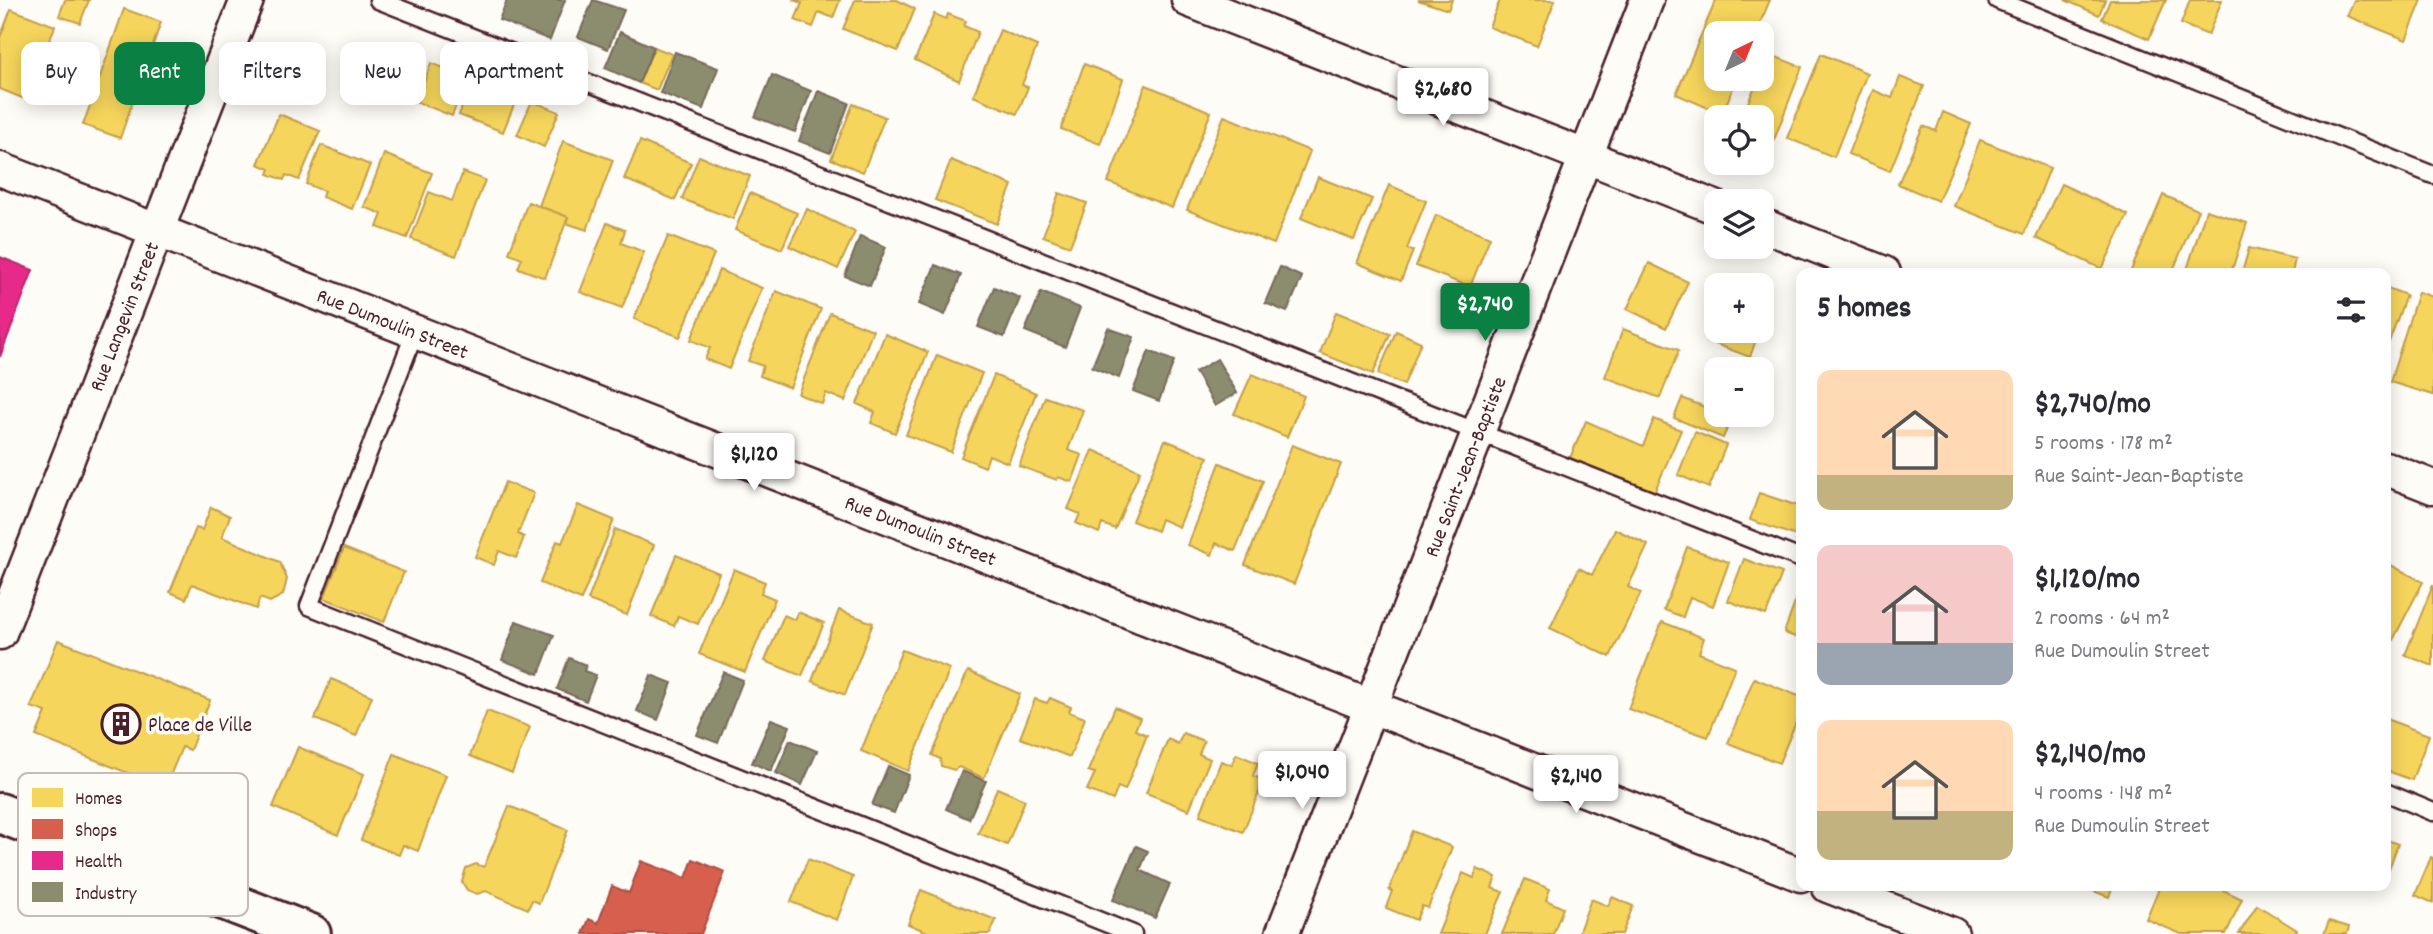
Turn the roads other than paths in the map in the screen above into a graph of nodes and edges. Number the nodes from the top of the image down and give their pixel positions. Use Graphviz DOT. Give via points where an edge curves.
graph roads {
  1 [pos="247,0"];
  2 [pos="378,0"];
  3 [pos="1188,0"];
  4 [pos="1647,0"];
  5 [pos="1997,0"];
  6 [pos="1586,156"];
  7 [pos="0,169"];
  8 [pos="2433,175"];
  9 [pos="1704,203"];
  10 [pos="1774,230"];
  11 [pos="157,231"];
  12 [pos="1871,268"];
  13 [pos="415,332"];
  14 [pos="1479,430"];
  15 [pos="2391,470"];
  16 [pos="2433,487"];
  17 [pos="1796,557"];
  18 [pos="0,633"];
  19 [pos="1371,706"];
  20 [pos="2391,795"];
  21 [pos="2433,812"];
  22 [pos="0,813"];
  23 [pos="18,820"];
  24 [pos="1796,873"];
  25 [pos="1841,891"];
  26 [pos="248,909"];
  27 [pos="311,934"];
  28 [pos="1133,934"];
  29 [pos="1282,934"];
  30 [pos="1952,934"];
  1 -- 11 [label="street, Rue Langevin Street"];
  2 -- 14 [label="lane"];
  3 -- 6 [label="street"];
  4 -- 6 [label="street, Rue Saint-Jean-Baptiste"];
  5 -- 8 [label="lane"];
  6 -- 9 [label="street"];
  6 -- 14 [label="street, Rue Saint-Jean-Baptiste"];
  7 -- 11 [label="street, Rue Dumoulin Street"];
  10 -- 12 [label="street"];
  11 -- 13 [label="street, Rue Dumoulin Street"];
  11 -- 18 [label="street, Rue Langevin Street"];
  13 -- 19 [label="street, Rue Dumoulin Street"];
  13 -- 28 [label="lane" via="309,607"];
  14 -- 17 [label="lane"];
  14 -- 19 [label="street, Rue Saint-Jean-Baptiste"];
  15 -- 16 [label="street"];
  19 -- 24 [label="street, Rue Dumoulin Street"];
  19 -- 29 [label="street, Rue Saint-Jean-Baptiste"];
  20 -- 21 [label="lane"];
  22 -- 23 [label="main road"];
  25 -- 30 [label="street"];
  26 -- 27 [label="main road"];
}
